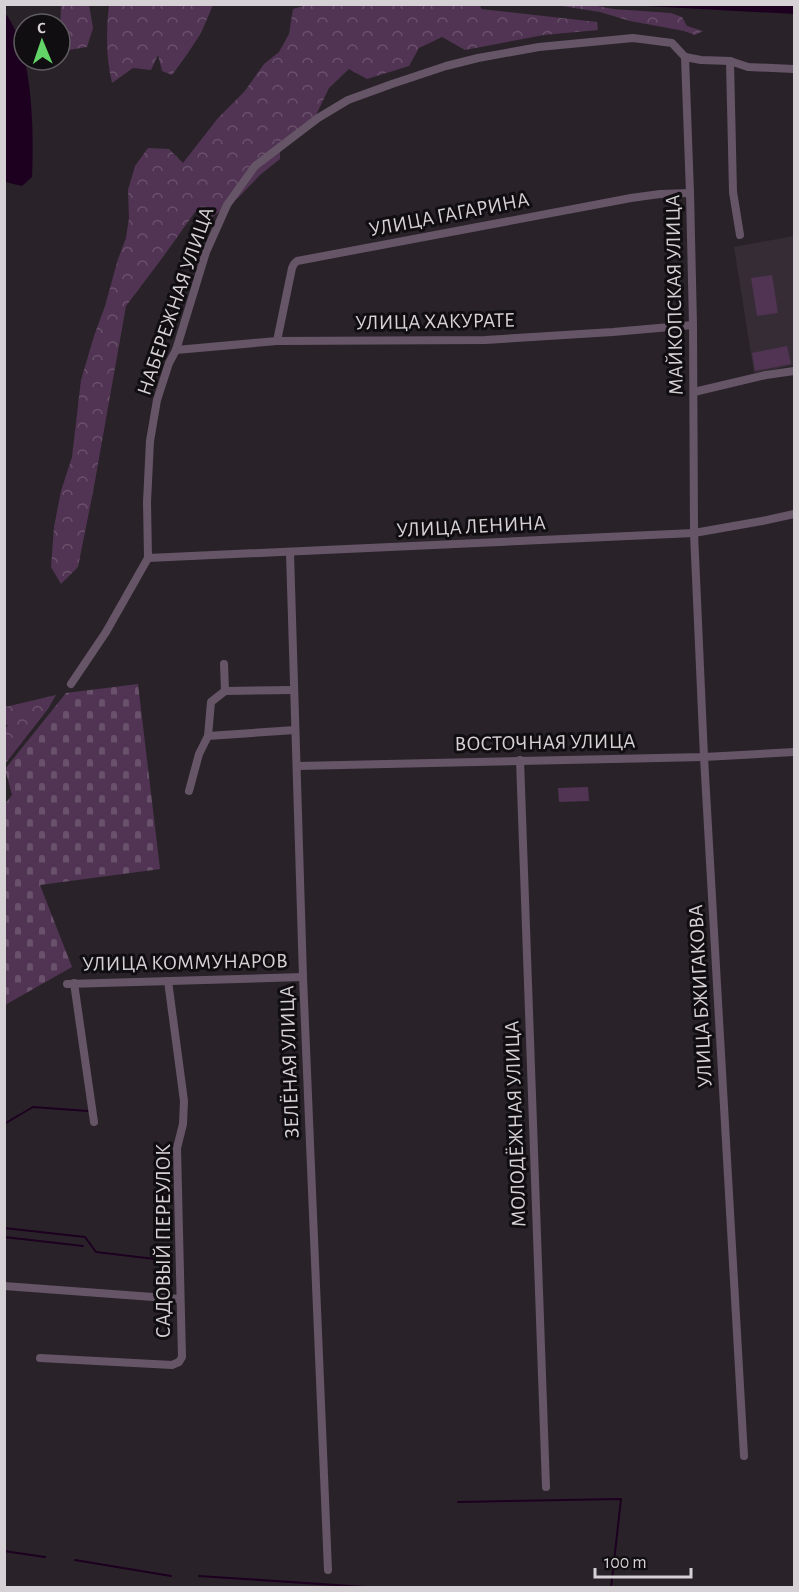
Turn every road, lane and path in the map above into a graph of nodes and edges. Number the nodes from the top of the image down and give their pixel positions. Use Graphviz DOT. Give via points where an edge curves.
graph roads {
  1 [pos="685,57"];
  2 [pos="730,61"];
  3 [pos="795,69"];
  4 [pos="690,193"];
  5 [pos="740,235"];
  6 [pos="693,325"];
  7 [pos="277,341"];
  8 [pos="176,350"];
  9 [pos="795,371"];
  10 [pos="694,392"];
  11 [pos="795,514"];
  12 [pos="694,533"];
  13 [pos="290,553"];
  14 [pos="148,558"];
  15 [pos="224,664"];
  16 [pos="71,684"];
  17 [pos="294,690"];
  18 [pos="225,691"];
  19 [pos="295,730"];
  20 [pos="208,736"];
  21 [pos="795,752"];
  22 [pos="704,757"];
  23 [pos="520,760"];
  24 [pos="297,766"];
  25 [pos="189,791"];
  26 [pos="303,977"];
  27 [pos="168,981"];
  28 [pos="94,1122"];
  29 [pos="4,1286"];
  30 [pos="180,1299"];
  31 [pos="40,1358"];
  32 [pos="744,1456"];
  33 [pos="546,1486"];
  34 [pos="328,1570"];
  1 -- 2 [label="street"];
  1 -- 4 [label="street, МАЙКОПСКАЯ УЛИЦА"];
  1 -- 8 [label="street, НАБЕРЕЖНАЯ УЛИЦА" via="672,43 633,38 539,47 446,66 348,100 255,166 227,205 206,252"];
  2 -- 3 [label="street" via="748,67"];
  2 -- 5 [label="street" via="734,192"];
  4 -- 6 [label="street, МАЙКОПСКАЯ УЛИЦА"];
  4 -- 7 [label="street, УЛИЦА ГАГАРИНА" via="630,198 297,261 292,268"];
  6 -- 7 [label="street, УЛИЦА ХАКУРАТЕ" via="485,340"];
  6 -- 10 [label="street, МАЙКОПСКАЯ УЛИЦА"];
  7 -- 8 [label="street, УЛИЦА ХАКУРАТЕ"];
  8 -- 14 [label="street, НАБЕРЕЖНАЯ УЛИЦА" via="157,400 150,441"];
  9 -- 10 [label="street"];
  10 -- 12 [label="street, МАЙКОПСКАЯ УЛИЦА"];
  11 -- 12 [label="street, УЛИЦА ЛЕНИНА"];
  12 -- 13 [label="street, УЛИЦА ЛЕНИНА"];
  12 -- 22 [label="street, УЛИЦА БЖИГАКОВА"];
  13 -- 14 [label="street, УЛИЦА ЛЕНИНА"];
  13 -- 17 [label="street, ЗЕЛЁНАЯ УЛИЦА"];
  14 -- 16 [label="street"];
  15 -- 18 [label="street"];
  17 -- 18 [label="street"];
  17 -- 19 [label="street, ЗЕЛЁНАЯ УЛИЦА"];
  18 -- 20 [label="street" via="210,702"];
  19 -- 20 [label="street"];
  19 -- 24 [label="street, ЗЕЛЁНАЯ УЛИЦА"];
  20 -- 25 [label="street"];
  21 -- 22 [label="street, ВОСТОЧНАЯ УЛИЦА"];
  22 -- 23 [label="street, ВОСТОЧНАЯ УЛИЦА"];
  22 -- 32 [label="street, УЛИЦА БЖИГАКОВА"];
  23 -- 24 [label="street, ВОСТОЧНАЯ УЛИЦА"];
  23 -- 33 [label="street, МОЛОДЁЖНАЯ УЛИЦА"];
  24 -- 26 [label="street, ЗЕЛЁНАЯ УЛИЦА"];
  26 -- 27 [label="street, УЛИЦА КОММУНАРОВ"];
  26 -- 34 [label="street, ЗЕЛЁНАЯ УЛИЦА"];
  27 -- 28 [label="street, УЛИЦА КОММУНАРОВ" via="71,983"];
  27 -- 30 [label="street, САДОВЫЙ ПЕРЕУЛОК" via="184,1101 177,1148"];
  29 -- 30 [label="street"];
  30 -- 31 [label="street, САДОВЫЙ ПЕРЕУЛОК" via="182,1357 172,1365"];
}
